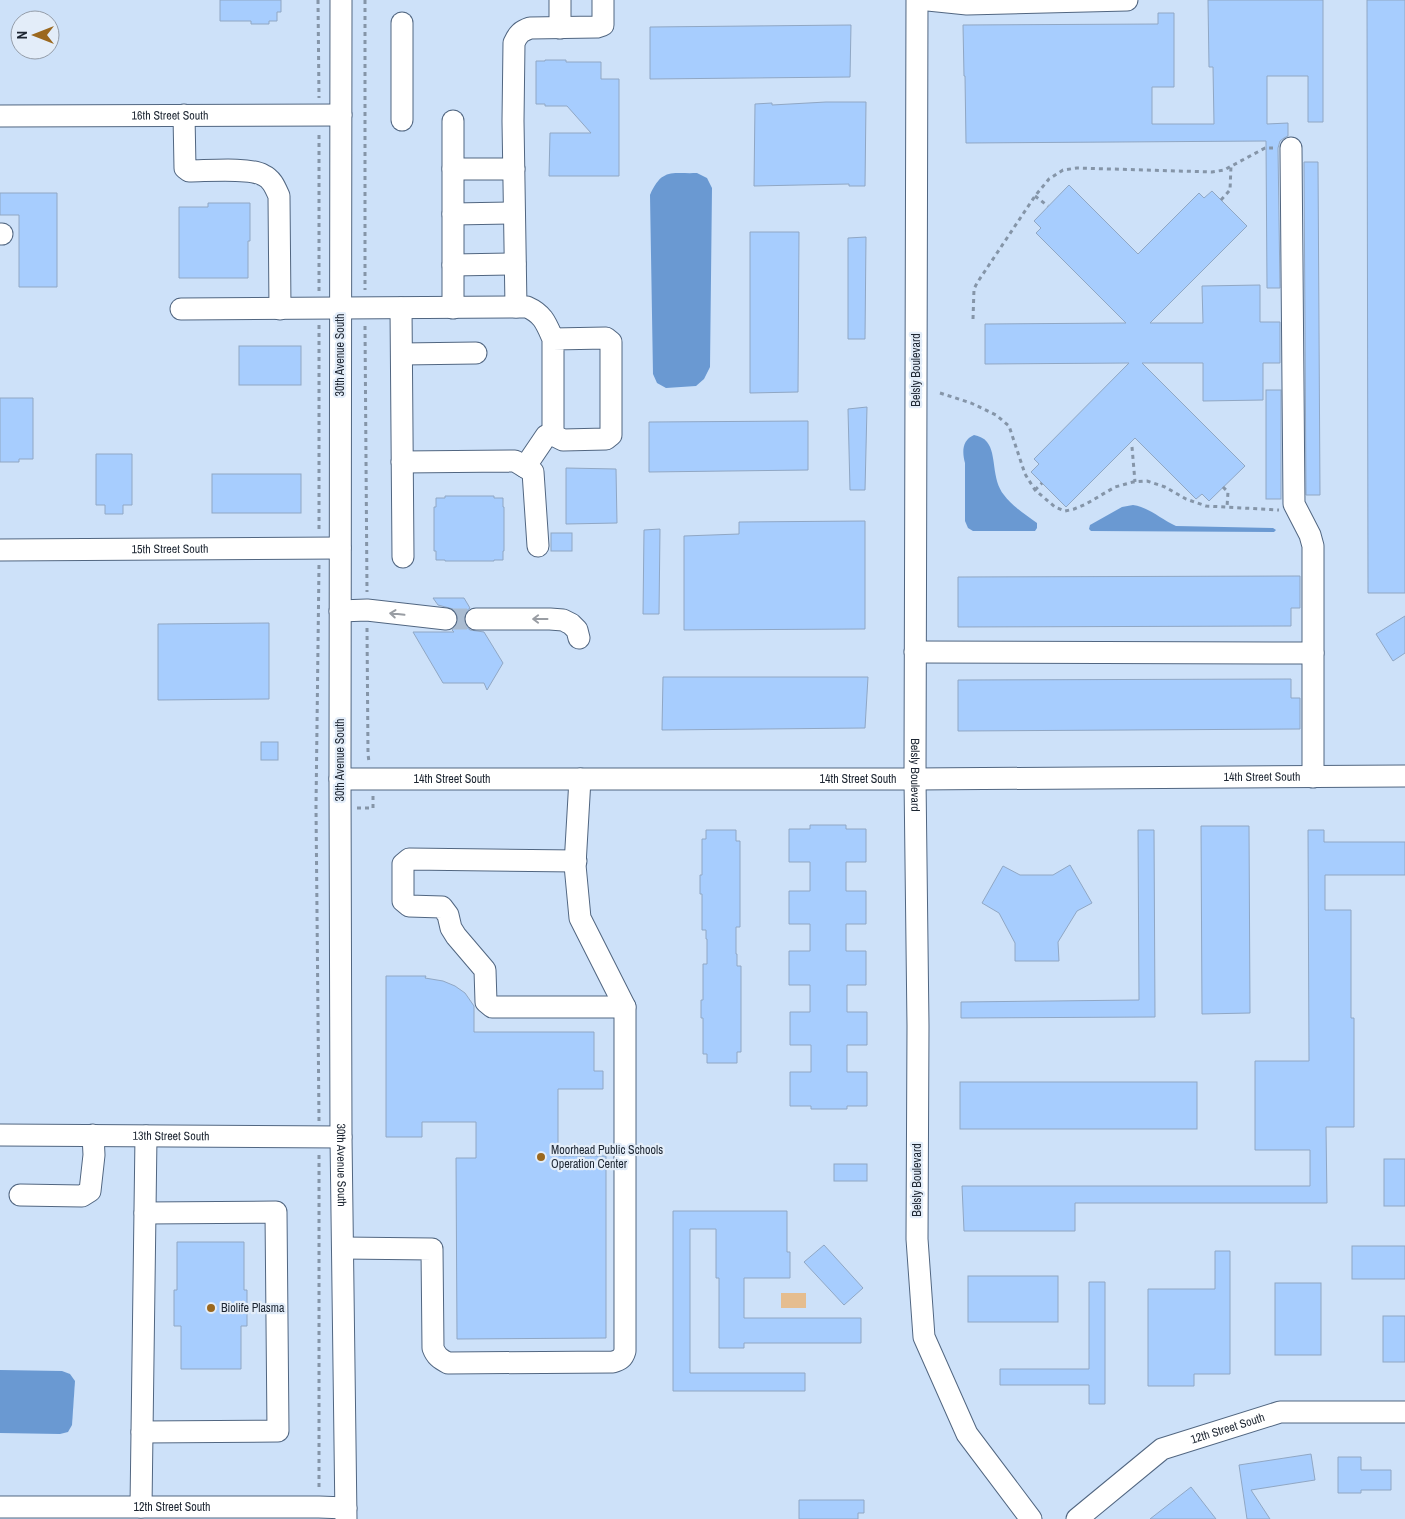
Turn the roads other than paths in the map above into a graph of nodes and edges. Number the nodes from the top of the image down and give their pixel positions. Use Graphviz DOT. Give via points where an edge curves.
graph roads {
  1 [pos="341,0"];
  2 [pos="560,0"];
  3 [pos="603,0"];
  4 [pos="917,0"];
  5 [pos="928,0"];
  6 [pos="1127,0"];
  7 [pos="402,23"];
  8 [pos="560,28"];
  9 [pos="184,115"];
  10 [pos="341,115"];
  11 [pos="0,116"];
  12 [pos="402,120"];
  13 [pos="453,121"];
  14 [pos="1291,148"];
  15 [pos="453,169"];
  16 [pos="514,169"];
  17 [pos="514,213"];
  18 [pos="453,214"];
  19 [pos="515,264"];
  20 [pos="453,265"];
  21 [pos="340,308"];
  22 [pos="401,308"];
  23 [pos="453,308"];
  24 [pos="516,308"];
  25 [pos="180,309"];
  26 [pos="280,309"];
  27 [pos="553,339"];
  28 [pos="476,353"];
  29 [pos="402,354"];
  30 [pos="553,435"];
  31 [pos="402,462"];
  32 [pos="525,467"];
  33 [pos="538,546"];
  34 [pos="340,548"];
  35 [pos="0,550"];
  36 [pos="403,557"];
  37 [pos="340,611"];
  38 [pos="446,619"];
  39 [pos="476,619"];
  40 [pos="579,638"];
  41 [pos="915,652"];
  42 [pos="1314,653"];
  43 [pos="1405,776"];
  44 [pos="1313,777"];
  45 [pos="340,779"];
  46 [pos="580,779"];
  47 [pos="915,779"];
  48 [pos="576,861"];
  49 [pos="625,1007"];
  50 [pos="0,1135"];
  51 [pos="93,1136"];
  52 [pos="146,1136"];
  53 [pos="341,1136"];
  54 [pos="20,1195"];
  55 [pos="145,1213"];
  56 [pos="343,1248"];
  57 [pos="1405,1412"];
  58 [pos="142,1432"];
  59 [pos="0,1507"];
  60 [pos="141,1507"];
  61 [pos="57,1513"];
  62 [pos="346,1514"];
  63 [pos="1030,1519"];
  64 [pos="1077,1519"];
  1 -- 10 [label="street, 30th Avenue South"];
  2 -- 8 [label="street"];
  3 -- 8 [label="street" via="603,25"];
  4 -- 41 [label="street, Belsly Boulevard"];
  5 -- 6 [label="street" via="967,4"];
  7 -- 12 [label="street"];
  8 -- 16 [label="street" via="530,28 522,31 514,43"];
  9 -- 10 [label="street, 16th Street South"];
  9 -- 11 [label="street, 16th Street South"];
  9 -- 26 [label="street" via="185,168 189,171 253,171 274,184 279,196"];
  10 -- 21 [label="street, 30th Avenue South"];
  13 -- 15 [label="street"];
  14 -- 42 [label="street" via="1294,504 1313,546"];
  15 -- 16 [label="street"];
  15 -- 18 [label="street"];
  16 -- 17 [label="street"];
  17 -- 18 [label="street"];
  17 -- 19 [label="street"];
  18 -- 20 [label="street"];
  19 -- 20 [label="street"];
  19 -- 24 [label="street"];
  20 -- 23 [label="street"];
  21 -- 22 [label="street"];
  21 -- 26 [label="street"];
  21 -- 34 [label="street, 30th Avenue South"];
  22 -- 23 [label="street"];
  22 -- 29 [label="street"];
  23 -- 24 [label="street"];
  24 -- 27 [label="street" via="538,312"];
  25 -- 26 [label="street"];
  27 -- 30 [label="street"];
  27 -- 30 [label="street" via="606,338 612,342 612,435 606,439 563,440"];
  28 -- 29 [label="street"];
  29 -- 31 [label="street"];
  30 -- 32 [label="street" via="546,436"];
  31 -- 32 [label="street" via="515,461"];
  31 -- 36 [label="street"];
  32 -- 33 [label="street" via="533,472"];
  34 -- 35 [label="street, 15th Street South"];
  34 -- 37 [label="street, 30th Avenue South"];
  38 -- 37 [label="street, one-way" via="367,610"];
  37 -- 45 [label="street, 30th Avenue South"];
  40 -- 39 [label="street, one-way" via="578,630 563,620"];
  41 -- 42 [label="street"];
  41 -- 47 [label="street, Belsly Boulevard"];
  42 -- 44 [label="street"];
  43 -- 44 [label="street, 14th Street South"];
  44 -- 47 [label="street, 14th Street South"];
  45 -- 46 [label="street, 14th Street South"];
  45 -- 53 [label="street, 30th Avenue South"];
  46 -- 47 [label="street, 14th Street South"];
  46 -- 48 [label="street"];
  47 -- 63 [label="street, Belsly Boulevard" via="917,1240 924,1337 967,1434"];
  48 -- 49 [label="street" via="580,918"];
  48 -- 49 [label="street" via="409,859 403,864 404,900 409,906 442,907 456,936 485,970 486,1002 492,1007"];
  49 -- 56 [label="street" via="623,1357 613,1362 441,1360 433,1348 432,1250"];
  50 -- 51 [label="street, 13th Street South"];
  51 -- 52 [label="street, 13th Street South"];
  51 -- 54 [label="street" via="90,1191 82,1196"];
  52 -- 53 [label="street, 13th Street South"];
  52 -- 55 [label="street"];
  53 -- 56 [label="street, 30th Avenue South"];
  55 -- 58 [label="street"];
  55 -- 58 [label="street" via="276,1212 278,1431"];
  56 -- 62 [label="street, 30th Avenue South"];
  57 -- 64 [label="street, 12th Street South" via="1280,1412 1162,1449"];
  58 -- 60 [label="street"];
  59 -- 61 [label="street, 12th Street South"];
  60 -- 61 [label="street, 12th Street South"];
  60 -- 62 [label="street, 12th Street South" via="319,1507"];
}
